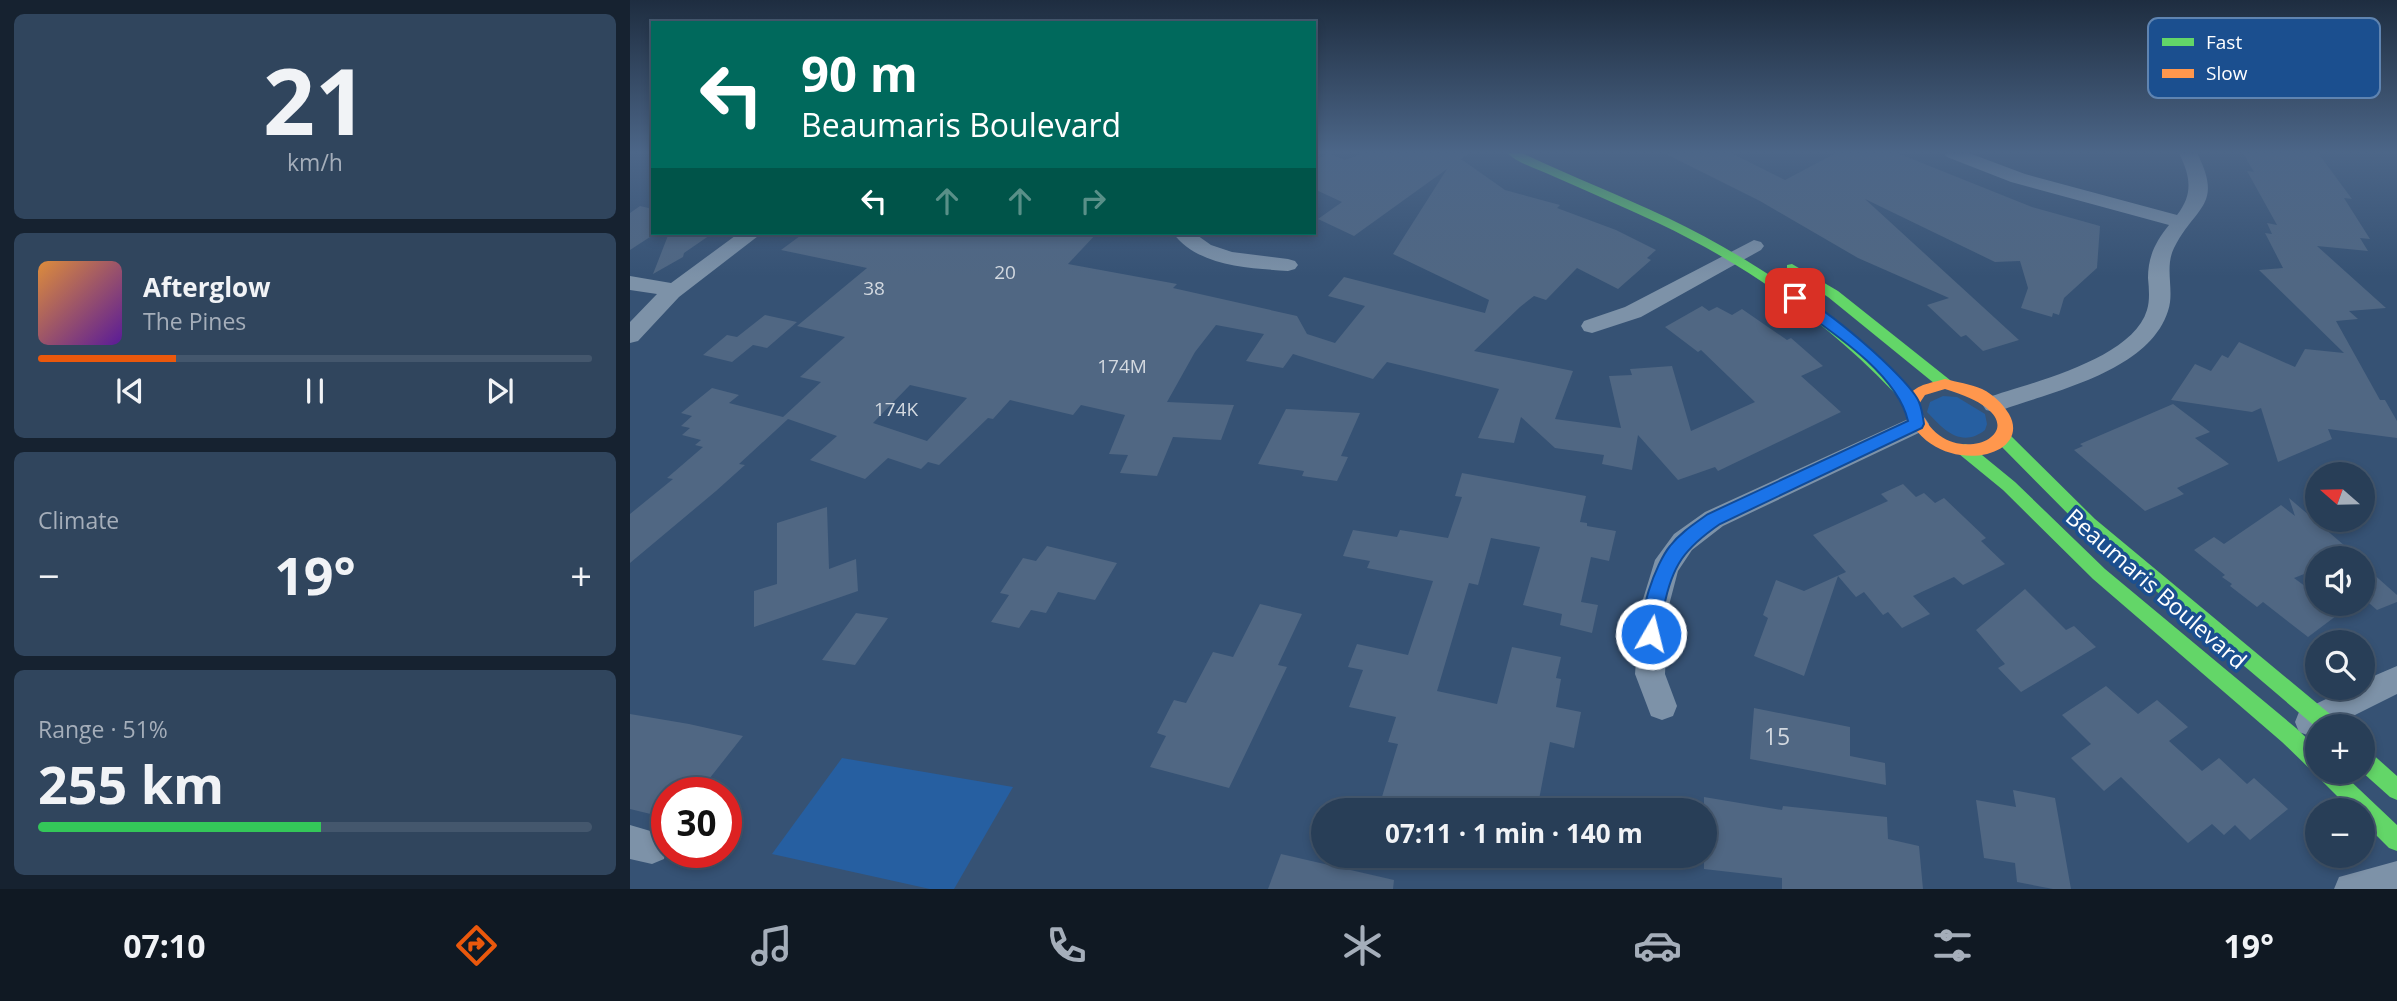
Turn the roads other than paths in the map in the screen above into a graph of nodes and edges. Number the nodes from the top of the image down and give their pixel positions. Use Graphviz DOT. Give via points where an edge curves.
graph roads {
  1 [pos="1604,194"];
  2 [pos="2079,194"];
  3 [pos="2200,194"];
  4 [pos="2182,222"];
  5 [pos="749,235"];
  6 [pos="1185,235"];
  7 [pos="1731,235"];
  8 [pos="1765,253"];
  9 [pos="1733,258"];
  10 [pos="1288,265"];
  11 [pos="630,284"];
  12 [pos="674,290"];
  13 [pos="1592,326"];
  14 [pos="630,336"];
  15 [pos="1945,384"];
  16 [pos="1994,404"];
  17 [pos="1914,413"];
  18 [pos="2003,438"];
  19 [pos="1965,450"];
  20 [pos="2397,679"];
  21 [pos="1662,706"];
  22 [pos="2316,714"];
  23 [pos="2336,714"];
  24 [pos="2305,729"];
  25 [pos="2289,735"];
  26 [pos="2305,750"];
  27 [pos="2375,770"];
  28 [pos="2339,784"];
  29 [pos="2397,790"];
  30 [pos="2397,840"];
  31 [pos="2397,878"];
  32 [pos="2351,889"];
  1 -- 9 [label="street"];
  2 -- 4 [label="street"];
  3 -- 4 [label="street"];
  4 -- 16 [label="street" via="2160,256 2157,311 2134,346 2106,363"];
  5 -- 12 [label="street"];
  6 -- 10 [label="street" via="1214,253"];
  7 -- 8 [label="street"];
  8 -- 9 [label="street"];
  8 -- 15 [label="street" via="1843,303"];
  9 -- 13 [label="street" via="1633,312"];
  9 -- 17 [label="street" via="1836,328 1890,375"];
  11 -- 12 [label="street"];
  12 -- 14 [label="street"];
  15 -- 16 [label="street" via="1971,390"];
  15 -- 17 [label="street" via="1920,391"];
  16 -- 18 [label="street" via="2005,421"];
  17 -- 19 [label="street" via="1933,439"];
  17 -- 21 [label="street" via="1714,519 1683,542 1665,568 1654,609 1650,674"];
  18 -- 19 [label="street" via="1983,450"];
  18 -- 22 [label="street, Beaumaris Boulevard" via="2089,524"];
  19 -- 25 [label="street, Beaumaris Boulevard" via="2099,574"];
  20 -- 23 [label="street"];
  24 -- 25 [label="street"];
  25 -- 26 [label="street, Beaumaris Boulevard"];
  27 -- 29 [label="street"];
  28 -- 30 [label="street"];
  31 -- 32 [label="street"];
}
